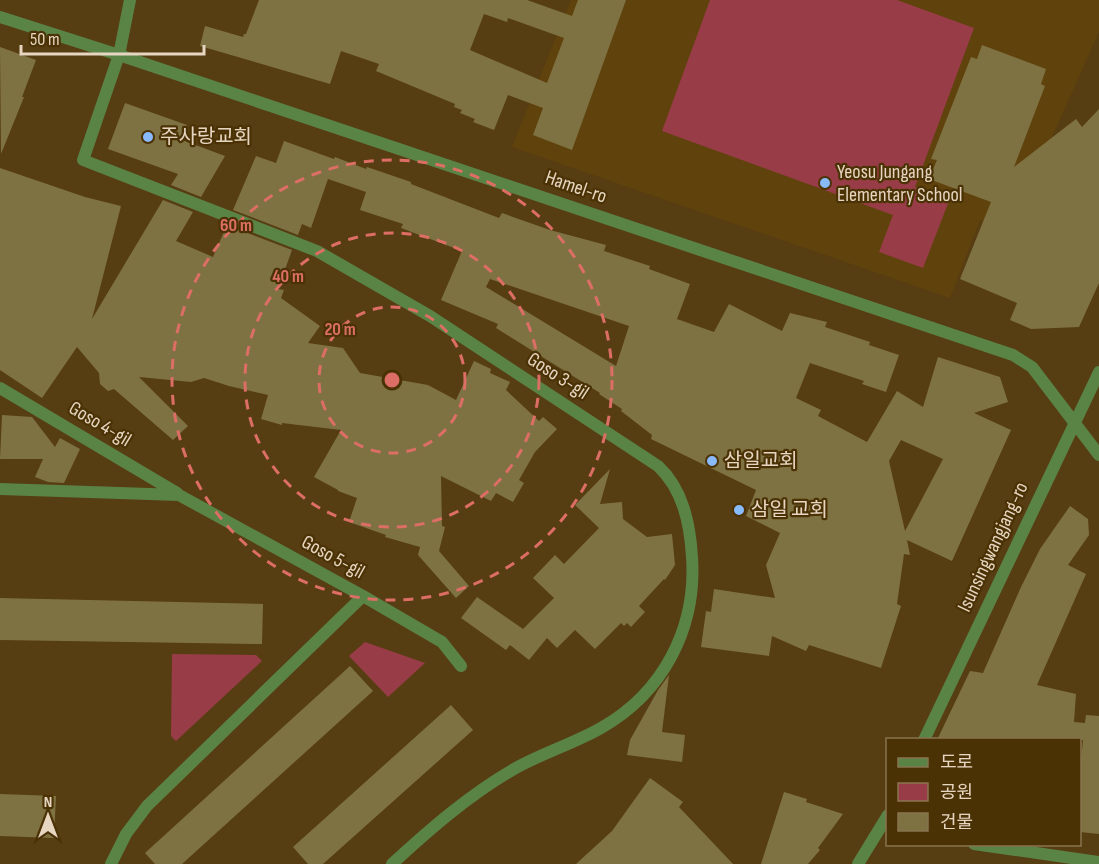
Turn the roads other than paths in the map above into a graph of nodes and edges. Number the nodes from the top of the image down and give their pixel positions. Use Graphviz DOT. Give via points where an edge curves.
graph roads {
  1 [pos="130,0"];
  2 [pos="0,17"];
  3 [pos="119,55"];
  4 [pos="1099,372"];
  5 [pos="0,388"];
  6 [pos="1073,422"];
  7 [pos="1099,455"];
  8 [pos="0,489"];
  9 [pos="179,495"];
  10 [pos="363,596"];
  11 [pos="461,666"];
  12 [pos="925,738"];
  13 [pos="883,832"];
  14 [pos="988,846"];
  15 [pos="1099,862"];
  16 [pos="111,864"];
  17 [pos="392,864"];
  18 [pos="858,864"];
  1 -- 3 [label="street, Goso 3-gil"];
  2 -- 3 [label="street, Hamel-ro"];
  3 -- 6 [label="street, Hamel-ro" via="1013,355 1032,367"];
  3 -- 17 [label="street, Goso 3-gil" via="83,160 318,251 430,316 652,461 663,470 684,507 693,569 690,606 671,660 659,679 632,707 603,727 520,766 470,798"];
  4 -- 6 [label="street, Isunsingwangjang-ro"];
  5 -- 9 [label="street, Goso 4-gil"];
  6 -- 7 [label="street, Hamel-ro"];
  6 -- 12 [label="street, Isunsingwangjang-ro"];
  8 -- 9 [label="street, Goso 5-gil"];
  9 -- 10 [label="street, Goso 5-gil"];
  10 -- 11 [label="street" via="442,642"];
  10 -- 16 [label="street, Goso 5-gil" via="147,806 126,834"];
  13 -- 18 [label="street"];
  14 -- 15 [label="street"];
}
